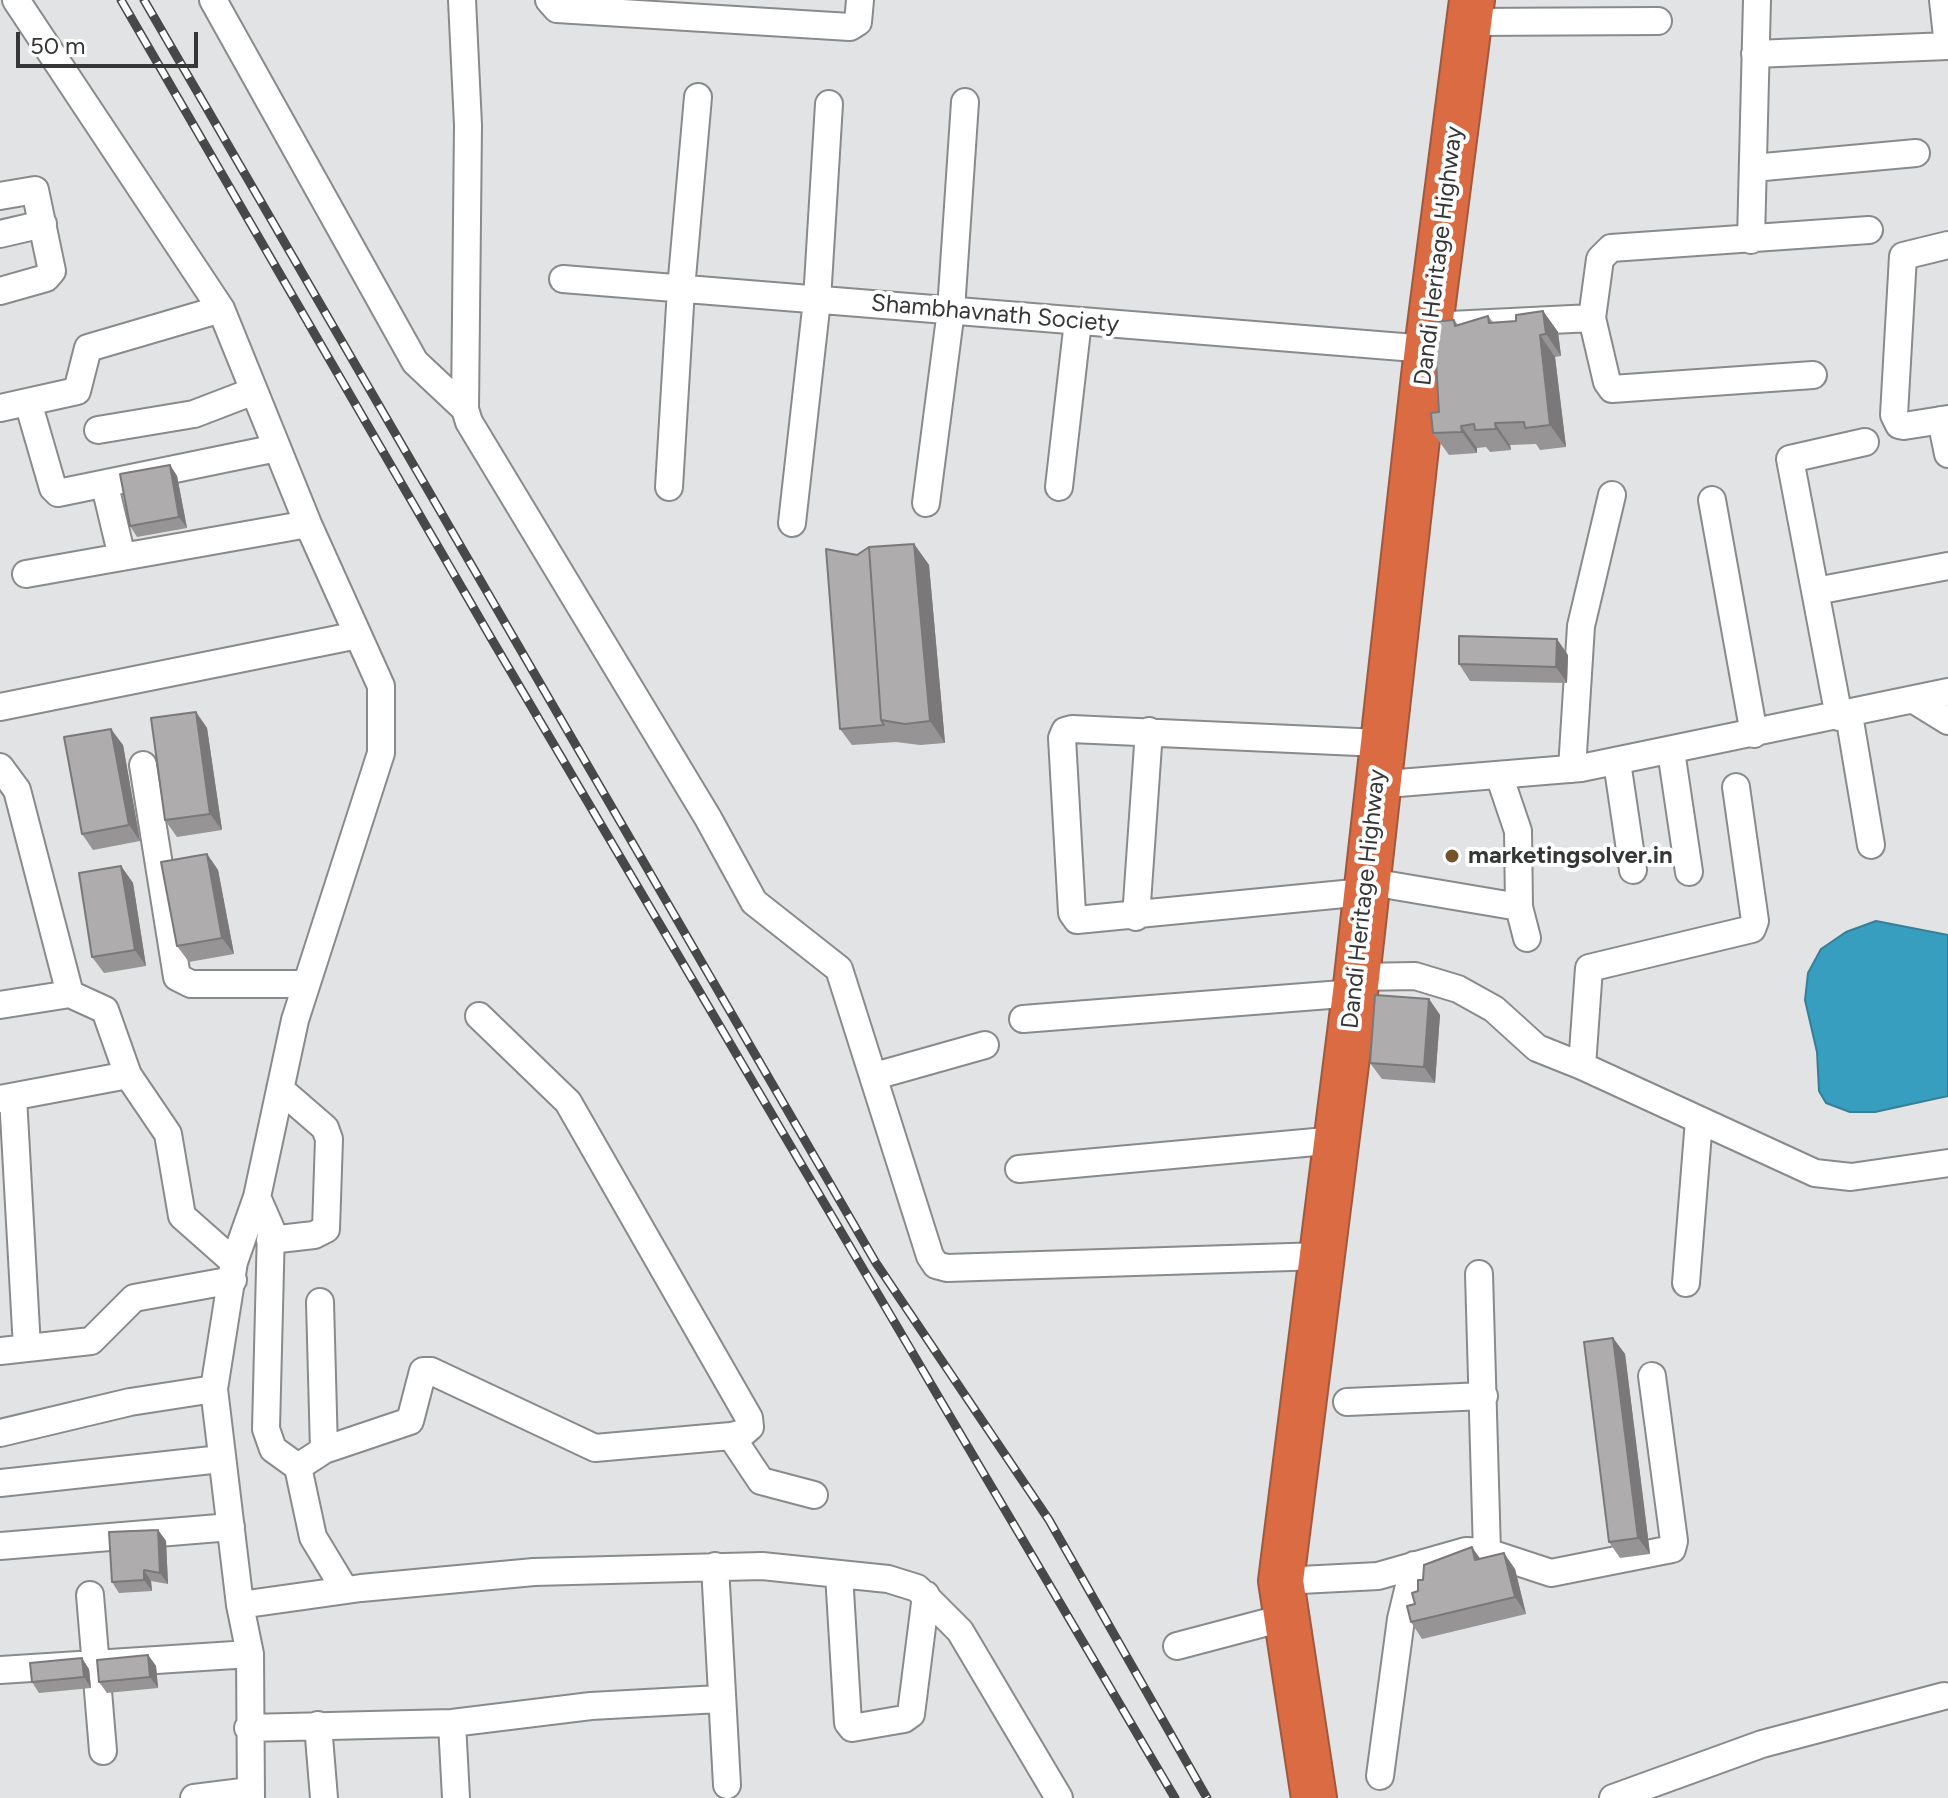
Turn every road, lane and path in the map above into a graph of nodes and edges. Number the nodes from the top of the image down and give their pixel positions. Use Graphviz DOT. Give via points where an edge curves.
graph roads {
  1 [pos="16,0"];
  2 [pos="213,0"];
  3 [pos="462,0"];
  4 [pos="549,0"];
  5 [pos="860,0"];
  6 [pos="1757,0"];
  7 [pos="1943,0"];
  8 [pos="1471,11"];
  9 [pos="1658,21"];
  10 [pos="1948,46"];
  11 [pos="1755,54"];
  12 [pos="698,97"];
  13 [pos="965,102"];
  14 [pos="829,104"];
  15 [pos="1916,153"];
  16 [pos="1753,168"];
  17 [pos="0,196"];
  18 [pos="43,224"];
  19 [pos="1869,230"];
  20 [pos="0,234"];
  21 [pos="1751,240"];
  22 [pos="1948,245"];
  23 [pos="563,279"];
  24 [pos="681,289"];
  25 [pos="0,291"];
  26 [pos="817,300"];
  27 [pos="221,309"];
  28 [pos="951,310"];
  29 [pos="1592,318"];
  30 [pos="1078,321"];
  31 [pos="1428,338"];
  32 [pos="1813,375"];
  33 [pos="254,391"];
  34 [pos="28,402"];
  35 [pos="0,408"];
  36 [pos="465,409"];
  37 [pos="1945,420"];
  38 [pos="98,430"];
  39 [pos="1865,442"];
  40 [pos="277,448"];
  41 [pos="1948,454"];
  42 [pos="105,486"];
  43 [pos="669,487"];
  44 [pos="1059,487"];
  45 [pos="1612,495"];
  46 [pos="1712,500"];
  47 [pos="926,503"];
  48 [pos="792,523"];
  49 [pos="308,524"];
  50 [pos="122,557"];
  51 [pos="1948,566"];
  52 [pos="26,574"];
  53 [pos="1816,591"];
  54 [pos="358,635"];
  55 [pos="1948,692"];
  56 [pos="1914,700"];
  57 [pos="0,707"];
  58 [pos="1844,716"];
  59 [pos="1948,721"];
  60 [pos="1149,731"];
  61 [pos="1754,734"];
  62 [pos="1671,751"];
  63 [pos="1617,762"];
  64 [pos="1378,764"];
  65 [pos="143,765"];
  66 [pos="0,767"];
  67 [pos="1572,769"];
  68 [pos="1499,775"];
  69 [pos="1736,787"];
  70 [pos="8,792"];
  71 [pos="1871,845"];
  72 [pos="1633,870"];
  73 [pos="1689,872"];
  74 [pos="1365,886"];
  75 [pos="1519,907"];
  76 [pos="1136,917"];
  77 [pos="1527,938"];
  78 [pos="306,984"];
  79 [pos="1356,985"];
  80 [pos="70,994"];
  81 [pos="0,1005"];
  82 [pos="479,1016"];
  83 [pos="1023,1019"];
  84 [pos="985,1045"];
  85 [pos="1582,1066"];
  86 [pos="128,1075"];
  87 [pos="875,1076"];
  88 [pos="280,1089"];
  89 [pos="7,1098"];
  90 [pos="1699,1120"];
  91 [pos="1337,1140"];
  92 [pos="1948,1163"];
  93 [pos="1019,1169"];
  94 [pos="257,1197"];
  95 [pos="270,1240"];
  96 [pos="1322,1256"];
  97 [pos="234,1271"];
  98 [pos="1479,1274"];
  99 [pos="1686,1283"];
  100 [pos="320,1302"];
  101 [pos="27,1348"];
  102 [pos="0,1351"];
  103 [pos="1652,1376"];
  104 [pos="214,1389"];
  105 [pos="1484,1396"];
  106 [pos="1347,1402"];
  107 [pos="0,1433"];
  108 [pos="731,1436"];
  109 [pos="324,1450"];
  110 [pos="221,1459"];
  111 [pos="298,1467"];
  112 [pos="0,1483"];
  113 [pos="814,1495"];
  114 [pos="231,1527"];
  115 [pos="0,1546"];
  116 [pos="1487,1552"];
  117 [pos="1414,1565"];
  118 [pos="715,1566"];
  119 [pos="839,1574"];
  120 [pos="345,1590"];
  121 [pos="90,1595"];
  122 [pos="926,1595"];
  123 [pos="1284,1599"];
  124 [pos="240,1605"];
  125 [pos="1177,1646"];
  126 [pos="250,1654"];
  127 [pos="97,1664"];
  128 [pos="0,1670"];
  129 [pos="1944,1696"];
  130 [pos="719,1699"];
  131 [pos="452,1723"];
  132 [pos="318,1725"];
  133 [pos="248,1728"];
  134 [pos="103,1751"];
  135 [pos="1380,1776"];
  136 [pos="727,1785"];
  137 [pos="250,1794"];
  138 [pos="194,1798"];
  139 [pos="324,1798"];
  140 [pos="456,1798"];
  141 [pos="1059,1798"];
  142 [pos="1314,1798"];
  143 [pos="1613,1798"];
  1 -- 27 [label="street"];
  2 -- 36 [label="street" via="415,362"];
  3 -- 36 [label="street" via="468,134"];
  4 -- 5 [label="street" via="557,9 850,27 858,22"];
  6 -- 11 [label="street"];
  7 -- 10 [label="street"];
  8 -- 9 [label="street"];
  8 -- 31 [label="highway, Dandi Heritage Highway"];
  10 -- 11 [label="street"];
  11 -- 16 [label="street"];
  12 -- 24 [label="street"];
  13 -- 28 [label="street"];
  14 -- 26 [label="street"];
  15 -- 16 [label="street"];
  16 -- 21 [label="street"];
  17 -- 18 [label="street" via="35,190"];
  18 -- 20 [label="street"];
  18 -- 25 [label="street" via="51,275"];
  19 -- 21 [label="street"];
  21 -- 29 [label="street" via="1611,248 1600,259"];
  22 -- 37 [label="street" via="1903,256 1894,415 1904,426"];
  23 -- 24 [label="street, Shambhavnath Society"];
  24 -- 26 [label="street, Shambhavnath Society"];
  24 -- 43 [label="street"];
  26 -- 28 [label="street, Shambhavnath Society"];
  26 -- 48 [label="street"];
  27 -- 33 [label="street"];
  27 -- 34 [label="street" via="88,348 77,391"];
  28 -- 30 [label="street, Shambhavnath Society"];
  28 -- 47 [label="street"];
  29 -- 31 [label="street, Shambhavnath Society"];
  29 -- 32 [label="street" via="1612,389"];
  30 -- 31 [label="street, Shambhavnath Society"];
  30 -- 44 [label="street"];
  31 -- 64 [label="highway, Dandi Heritage Highway"];
  33 -- 38 [label="street" via="194,414"];
  33 -- 40 [label="street"];
  34 -- 35 [label="street"];
  34 -- 42 [label="street" via="53,488 64,494"];
  36 -- 87 [label="street" via="475,435 754,902 839,969"];
  37 -- 41 [label="street"];
  39 -- 53 [label="street" via="1790,459"];
  40 -- 42 [label="street"];
  40 -- 49 [label="street"];
  42 -- 50 [label="street"];
  45 -- 67 [label="street" via="1581,626"];
  46 -- 61 [label="street"];
  49 -- 50 [label="street"];
  49 -- 54 [label="street"];
  50 -- 52 [label="street"];
  51 -- 53 [label="street"];
  53 -- 58 [label="street"];
  54 -- 57 [label="street"];
  54 -- 78 [label="street" via="381,686 381,753"];
  55 -- 56 [label="street"];
  56 -- 58 [label="street"];
  56 -- 59 [label="street"];
  58 -- 61 [label="street"];
  58 -- 71 [label="street"];
  60 -- 64 [label="street"];
  60 -- 76 [label="street"];
  60 -- 76 [label="street" via="1072,729 1062,738 1072,913 1077,920 1089,921"];
  61 -- 62 [label="street"];
  62 -- 63 [label="street"];
  62 -- 73 [label="street"];
  63 -- 67 [label="street"];
  63 -- 72 [label="street"];
  64 -- 68 [label="street"];
  64 -- 74 [label="highway, Dandi Heritage Highway"];
  65 -- 78 [label="street" via="177,977 191,984"];
  66 -- 70 [label="street"];
  67 -- 68 [label="street"];
  68 -- 75 [label="street" via="1518,831"];
  69 -- 85 [label="street" via="1752,929 1589,968"];
  70 -- 80 [label="street"];
  74 -- 75 [label="street"];
  74 -- 76 [label="street"];
  74 -- 79 [label="highway, Dandi Heritage Highway"];
  75 -- 77 [label="street"];
  78 -- 88 [label="street"];
  79 -- 83 [label="street"];
  79 -- 85 [label="street" via="1415,976 1458,989 1494,1009 1537,1048"];
  79 -- 91 [label="highway, Dandi Heritage Highway"];
  80 -- 81 [label="street"];
  80 -- 86 [label="street" via="105,1010"];
  82 -- 108 [label="street" via="568,1102 749,1418 750,1427"];
  84 -- 87 [label="street"];
  85 -- 90 [label="street"];
  86 -- 89 [label="street"];
  86 -- 97 [label="street" via="168,1134 182,1216"];
  87 -- 96 [label="street" via="936,1265"];
  88 -- 94 [label="street"];
  88 -- 95 [label="street" via="325,1128 329,1139 326,1229"];
  89 -- 101 [label="street"];
  90 -- 92 [label="street" via="1815,1173 1851,1177"];
  90 -- 99 [label="street"];
  91 -- 93 [label="street"];
  91 -- 96 [label="highway, Dandi Heritage Highway"];
  94 -- 95 [label="street" via="268,1218"];
  94 -- 97 [label="street"];
  95 -- 111 [label="street" via="266,1429 273,1449"];
  96 -- 123 [label="highway, Dandi Heritage Highway"];
  97 -- 101 [label="street" via="130,1301 91,1341"];
  97 -- 104 [label="street"];
  98 -- 105 [label="street"];
  100 -- 109 [label="street"];
  101 -- 102 [label="street"];
  103 -- 116 [label="street" via="1672,1549 1551,1573"];
  104 -- 107 [label="street" via="130,1402"];
  104 -- 110 [label="street"];
  105 -- 106 [label="street"];
  105 -- 116 [label="street"];
  108 -- 109 [label="street" via="595,1448 423,1371 410,1421"];
  108 -- 113 [label="street" via="761,1481"];
  109 -- 111 [label="street"];
  110 -- 112 [label="street"];
  110 -- 114 [label="street"];
  111 -- 120 [label="street" via="313,1537"];
  114 -- 115 [label="street"];
  114 -- 124 [label="street"];
  116 -- 117 [label="street" via="1466,1551"];
  117 -- 123 [label="street"];
  117 -- 135 [label="street" via="1401,1619"];
  118 -- 119 [label="street"];
  118 -- 120 [label="street" via="534,1572"];
  118 -- 130 [label="street"];
  119 -- 122 [label="street" via="906,1583"];
  119 -- 122 [label="street" via="852,1728 911,1714"];
  120 -- 124 [label="street"];
  121 -- 127 [label="street"];
  122 -- 141 [label="street" via="968,1642"];
  123 -- 125 [label="street"];
  123 -- 142 [label="highway, Dandi Heritage Highway"];
  124 -- 126 [label="street"];
  126 -- 127 [label="street"];
  126 -- 133 [label="street"];
  127 -- 128 [label="street"];
  127 -- 134 [label="street"];
  129 -- 143 [label="street" via="1762,1744"];
  130 -- 131 [label="street" via="591,1706"];
  130 -- 136 [label="street"];
  131 -- 132 [label="street"];
  131 -- 140 [label="street"];
  132 -- 133 [label="street"];
  132 -- 139 [label="street"];
  133 -- 137 [label="street"];
  137 -- 138 [label="street"];
}
